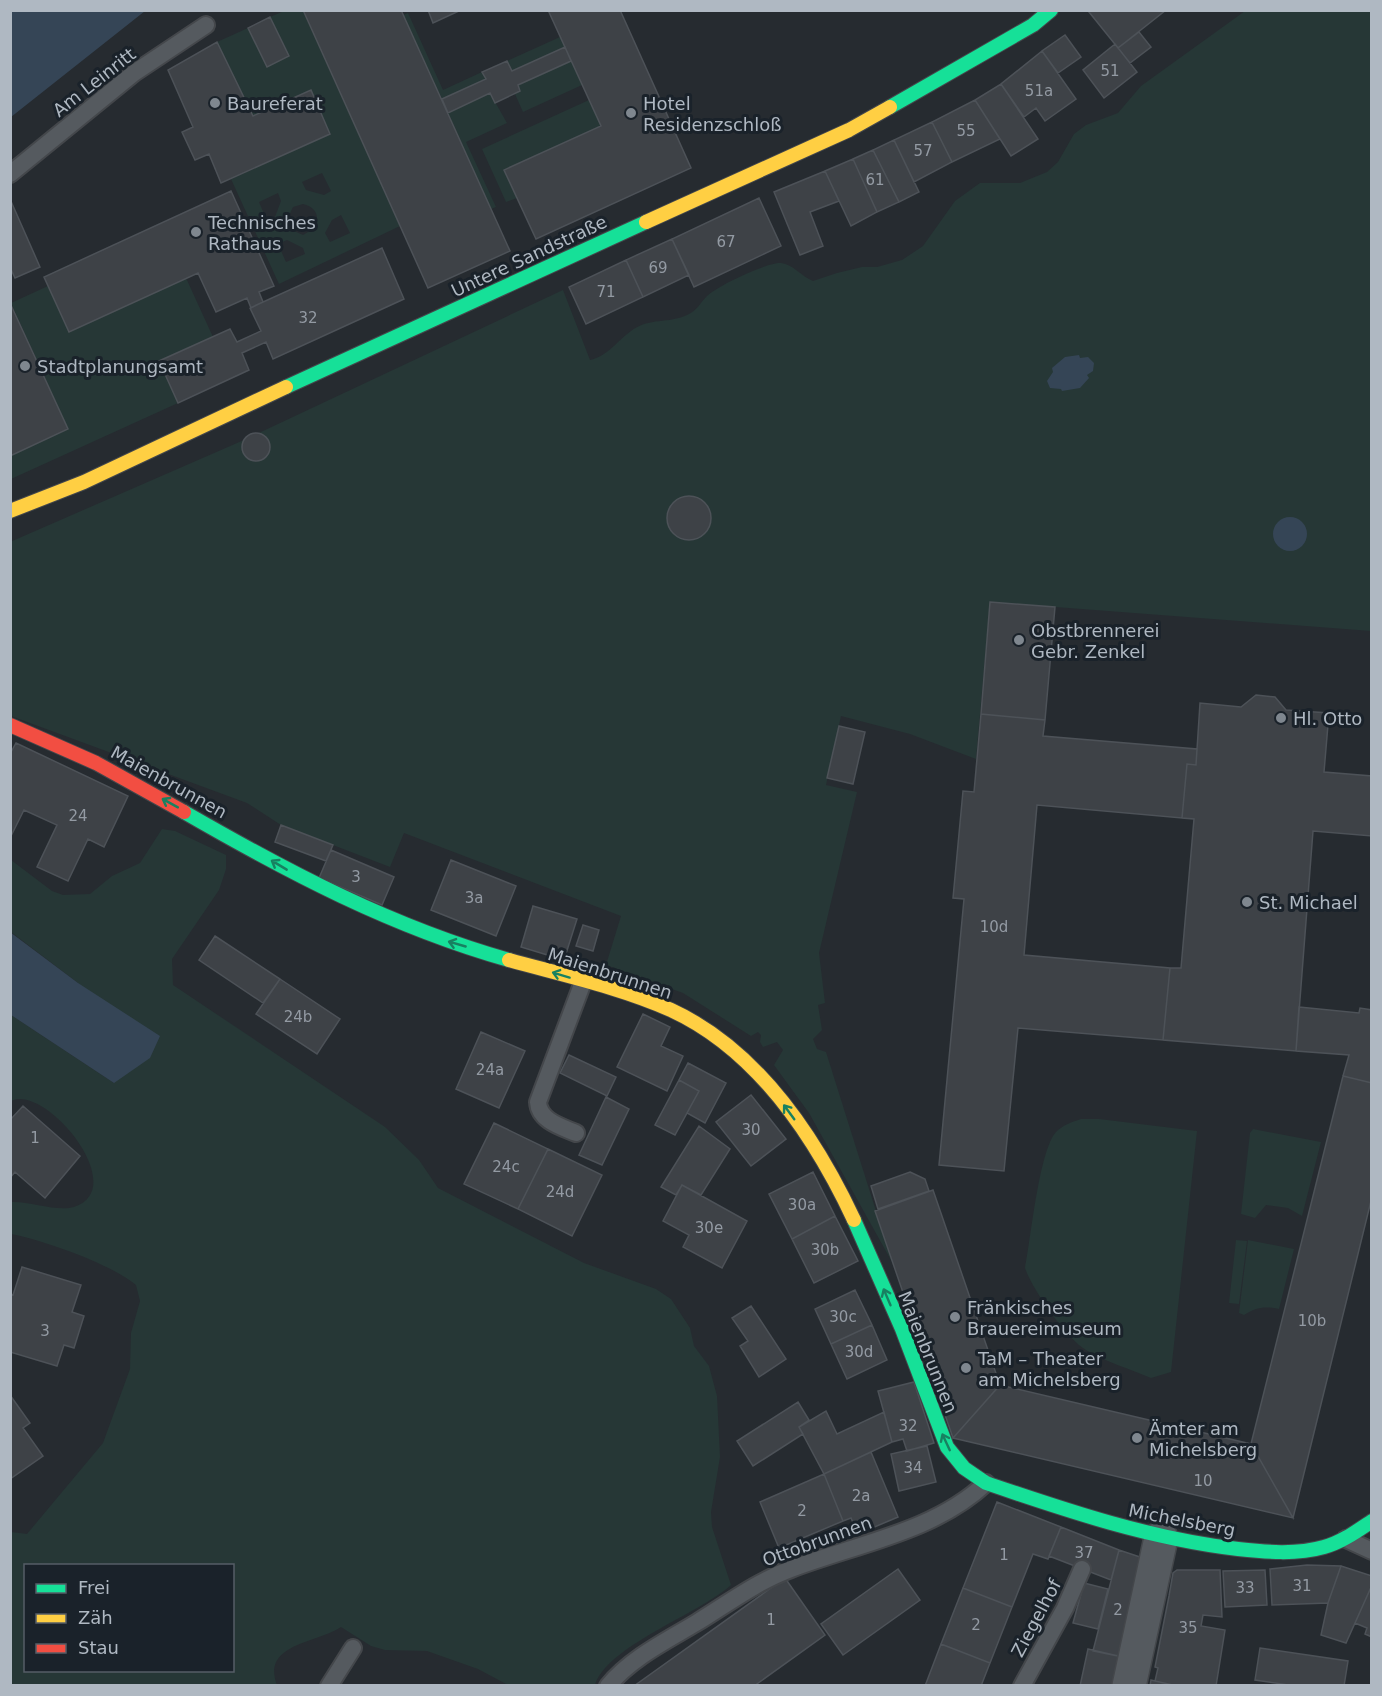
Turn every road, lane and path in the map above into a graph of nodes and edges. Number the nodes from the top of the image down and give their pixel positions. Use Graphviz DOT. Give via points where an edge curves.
graph roads {
  1 [pos="1051,10"];
  2 [pos="206,25"];
  3 [pos="10,174"];
  4 [pos="10,512"];
  5 [pos="10,725"];
  6 [pos="583,982"];
  7 [pos="576,1133"];
  8 [pos="986,1483"];
  9 [pos="1101,1521"];
  10 [pos="1371,1521"];
  11 [pos="1161,1538"];
  12 [pos="1346,1539"];
  13 [pos="1094,1540"];
  14 [pos="1371,1551"];
  15 [pos="1083,1569"];
  16 [pos="353,1648"];
  17 [pos="329,1686"];
  18 [pos="608,1686"];
  19 [pos="1022,1686"];
  20 [pos="1130,1686"];
  1 -- 4 [label="street, Untere Sandstraße" via="1032,25 849,130 84,482"];
  2 -- 3 [label="lane, Am Leinritt" via="134,73"];
  6 -- 5 [label="street, Maienbrunnen, one-way" via="439,938 317,886 109,770 45,737"];
  6 -- 7 [label="lane" via="538,1102 538,1109 547,1120"];
  8 -- 6 [label="street, Maienbrunnen, one-way" via="958,1464 947,1447 856,1223 822,1160 765,1079 712,1032 674,1012"];
  8 -- 9 [label="street, Michelsberg"];
  8 -- 18 [label="lane, Ottobrunnen" via="967,1500 932,1518 773,1576 641,1657 619,1672"];
  9 -- 11 [label="street, Michelsberg"];
  9 -- 13 [label="lane"];
  10 -- 12 [label="street, Michelsberg"];
  11 -- 12 [label="street, Michelsberg" via="1275,1553 1313,1550"];
  11 -- 20 [label="street"];
  12 -- 14 [label="lane"];
  15 -- 19 [label="lane, Ziegelhof"];
  16 -- 17 [label="lane"];
}
